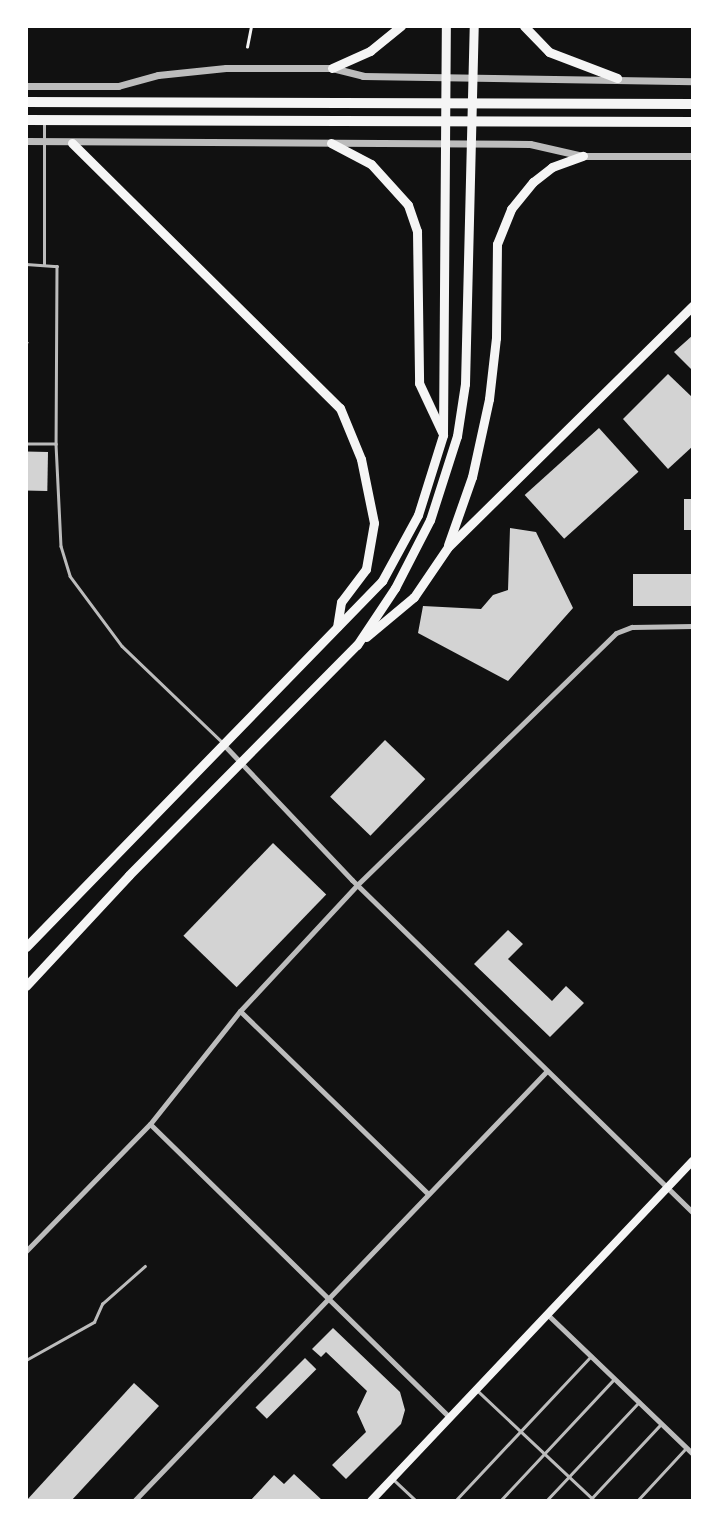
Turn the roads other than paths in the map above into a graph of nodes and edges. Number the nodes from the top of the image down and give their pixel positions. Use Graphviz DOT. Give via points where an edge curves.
graph roads {
  1 [pos="401,26"];
  2 [pos="446,26"];
  3 [pos="474,26"];
  4 [pos="524,26"];
  5 [pos="332,68"];
  6 [pos="443,77"];
  7 [pos="472,77"];
  8 [pos="617,78"];
  9 [pos="693,81"];
  10 [pos="26,86"];
  11 [pos="26,102"];
  12 [pos="443,103"];
  13 [pos="472,103"];
  14 [pos="693,104"];
  15 [pos="26,120"];
  16 [pos="44,121"];
  17 [pos="443,121"];
  18 [pos="471,121"];
  19 [pos="693,122"];
  20 [pos="26,141"];
  21 [pos="44,142"];
  22 [pos="72,142"];
  23 [pos="331,143"];
  24 [pos="443,144"];
  25 [pos="471,144"];
  26 [pos="583,156"];
  27 [pos="693,156"];
  28 [pos="26,264"];
  29 [pos="44,264"];
  30 [pos="693,305"];
  31 [pos="443,435"];
  32 [pos="26,444"];
  33 [pos="57,444"];
  34 [pos="448,547"];
  35 [pos="693,626"];
  36 [pos="337,629"];
  37 [pos="357,645"];
  38 [pos="225,745"];
  39 [pos="242,764"];
  40 [pos="357,885"];
  41 [pos="26,947"];
  42 [pos="26,986"];
  43 [pos="240,1011"];
  44 [pos="546,1072"];
  45 [pos="150,1124"];
  46 [pos="693,1161"];
  47 [pos="667,1189"];
  48 [pos="428,1194"];
  49 [pos="693,1213"];
  50 [pos="26,1251"];
  51 [pos="145,1266"];
  52 [pos="328,1299"];
  53 [pos="548,1315"];
  54 [pos="591,1356"];
  55 [pos="26,1360"];
  56 [pos="614,1379"];
  57 [pos="476,1390"];
  58 [pos="639,1402"];
  59 [pos="450,1418"];
  60 [pos="661,1424"];
  61 [pos="521,1431"];
  62 [pos="687,1448"];
  63 [pos="544,1453"];
  64 [pos="693,1454"];
  65 [pos="569,1476"];
  66 [pos="392,1478"];
  67 [pos="590,1499"];
  68 [pos="134,1501"];
  69 [pos="371,1501"];
  70 [pos="417,1501"];
  71 [pos="455,1501"];
  72 [pos="500,1501"];
  73 [pos="546,1501"];
  74 [pos="595,1501"];
  75 [pos="637,1501"];
  1 -- 5 [label="main road" via="370,51"];
  2 -- 6 [label="main road"];
  3 -- 7 [label="main road"];
  4 -- 8 [label="main road" via="549,52"];
  5 -- 6 [label="street" via="363,76"];
  5 -- 10 [label="street" via="226,68 158,75 118,86"];
  6 -- 7 [label="street"];
  6 -- 12 [label="main road"];
  7 -- 8 [label="street"];
  7 -- 13 [label="main road"];
  8 -- 9 [label="street"];
  11 -- 12 [label="highway"];
  12 -- 13 [label="highway"];
  12 -- 17 [label="main road"];
  13 -- 14 [label="highway"];
  13 -- 18 [label="main road"];
  15 -- 16 [label="highway"];
  16 -- 17 [label="highway"];
  16 -- 21 [label="lane"];
  17 -- 18 [label="highway"];
  17 -- 24 [label="main road"];
  18 -- 19 [label="highway"];
  18 -- 25 [label="main road"];
  20 -- 21 [label="street"];
  21 -- 22 [label="street"];
  21 -- 29 [label="lane"];
  22 -- 23 [label="street"];
  22 -- 36 [label="main road" via="340,408 361,460 374,523 366,569 341,602"];
  23 -- 24 [label="street"];
  23 -- 31 [label="main road" via="371,164 408,205 417,231 419,383"];
  24 -- 25 [label="street"];
  24 -- 31 [label="main road"];
  25 -- 26 [label="street" via="530,144"];
  25 -- 37 [label="main road" via="465,384 457,436 430,520 395,588"];
  26 -- 27 [label="street"];
  26 -- 34 [label="main road" via="552,167 533,182 511,209 497,244 496,338 489,399"];
  28 -- 29 [label="lane"];
  29 -- 33 [label="lane" via="57,266"];
  30 -- 34 [label="main road"];
  31 -- 36 [label="main road" via="412,526 382,581"];
  32 -- 33 [label="lane"];
  33 -- 38 [label="lane" via="61,546 70,576 122,646"];
  34 -- 37 [label="main road" via="414,597"];
  35 -- 40 [label="street" via="632,627 616,632"];
  36 -- 38 [label="main road"];
  37 -- 39 [label="main road"];
  38 -- 39 [label="street"];
  38 -- 41 [label="main road" via="115,851"];
  39 -- 40 [label="street"];
  39 -- 42 [label="main road" via="129,875"];
  40 -- 43 [label="street"];
  40 -- 44 [label="street"];
  43 -- 45 [label="street"];
  43 -- 48 [label="street"];
  44 -- 47 [label="street"];
  44 -- 48 [label="street"];
  45 -- 50 [label="street"];
  45 -- 52 [label="street"];
  46 -- 47 [label="main road"];
  47 -- 49 [label="street"];
  47 -- 53 [label="main road"];
  48 -- 52 [label="street"];
  51 -- 55 [label="lane" via="102,1304 94,1322"];
  52 -- 59 [label="street"];
  52 -- 68 [label="street"];
  53 -- 54 [label="street"];
  53 -- 57 [label="main road"];
  54 -- 56 [label="street"];
  54 -- 61 [label="lane"];
  56 -- 58 [label="street"];
  56 -- 63 [label="lane"];
  57 -- 59 [label="main road"];
  57 -- 61 [label="lane"];
  58 -- 60 [label="street"];
  58 -- 65 [label="lane"];
  59 -- 66 [label="main road"];
  60 -- 62 [label="street"];
  60 -- 67 [label="lane"];
  61 -- 63 [label="lane"];
  61 -- 71 [label="lane"];
  62 -- 64 [label="street"];
  62 -- 75 [label="lane"];
  63 -- 65 [label="lane"];
  63 -- 72 [label="lane"];
  65 -- 67 [label="lane"];
  65 -- 73 [label="lane"];
  66 -- 69 [label="main road"];
  66 -- 70 [label="lane"];
  67 -- 74 [label="lane"];
}
